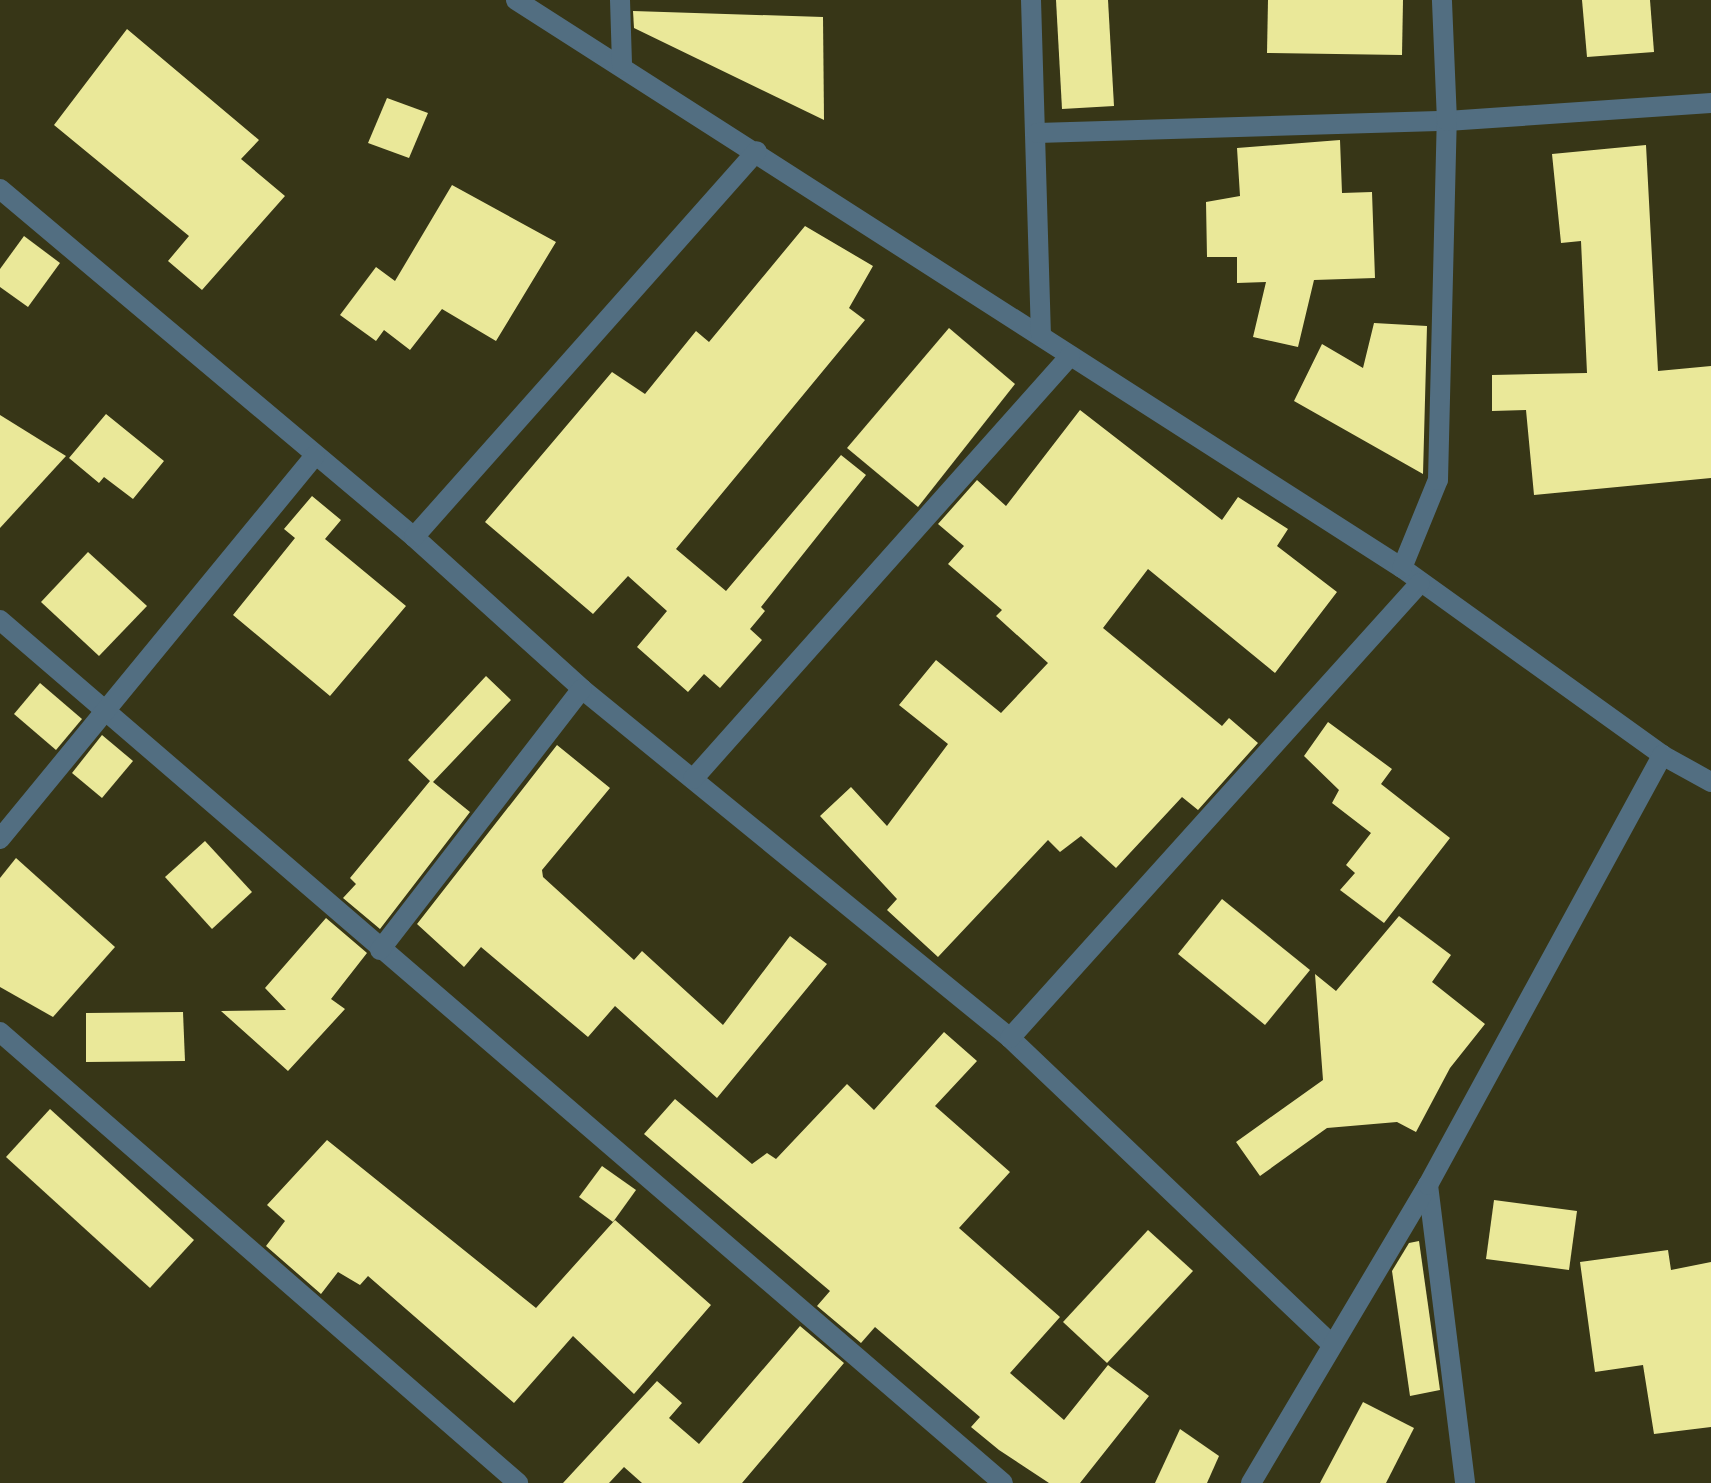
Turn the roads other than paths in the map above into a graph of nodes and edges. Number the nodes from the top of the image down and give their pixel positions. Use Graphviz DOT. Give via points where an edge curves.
graph roads {
  1 [pos="516,0"];
  2 [pos="620,0"];
  3 [pos="1031,0"];
  4 [pos="1442,0"];
  5 [pos="622,65"];
  6 [pos="1711,103"];
  7 [pos="1447,121"];
  8 [pos="1037,133"];
  9 [pos="757,151"];
  10 [pos="0,189"];
  11 [pos="1041,334"];
  12 [pos="1070,356"];
  13 [pos="315,456"];
  14 [pos="414,537"];
  15 [pos="1402,568"];
  16 [pos="1420,583"];
  17 [pos="0,620"];
  18 [pos="582,689"];
  19 [pos="109,713"];
  20 [pos="1662,755"];
  21 [pos="693,779"];
  22 [pos="1711,782"];
  23 [pos="0,839"];
  24 [pos="380,950"];
  25 [pos="0,1032"];
  26 [pos="1010,1038"];
  27 [pos="1428,1185"];
  28 [pos="1330,1343"];
  29 [pos="518,1483"];
  30 [pos="1003,1483"];
  31 [pos="1251,1483"];
  32 [pos="1465,1483"];
  1 -- 5 [label="street"];
  2 -- 5 [label="street"];
  3 -- 8 [label="street"];
  4 -- 7 [label="street"];
  5 -- 9 [label="street"];
  6 -- 7 [label="street"];
  7 -- 8 [label="street"];
  7 -- 15 [label="street" via="1438,480"];
  8 -- 11 [label="street"];
  9 -- 11 [label="street"];
  9 -- 14 [label="street"];
  10 -- 13 [label="street"];
  11 -- 12 [label="street"];
  12 -- 15 [label="street"];
  12 -- 21 [label="street"];
  13 -- 14 [label="street"];
  13 -- 19 [label="street"];
  14 -- 18 [label="street"];
  15 -- 16 [label="street"];
  16 -- 20 [label="street"];
  16 -- 26 [label="street"];
  17 -- 19 [label="street"];
  18 -- 21 [label="street"];
  18 -- 24 [label="street"];
  19 -- 23 [label="street"];
  19 -- 24 [label="street"];
  20 -- 22 [label="street"];
  20 -- 27 [label="street"];
  21 -- 26 [label="street"];
  24 -- 30 [label="street"];
  25 -- 29 [label="street"];
  26 -- 28 [label="street"];
  27 -- 28 [label="street"];
  27 -- 32 [label="street"];
  28 -- 31 [label="street"];
}
